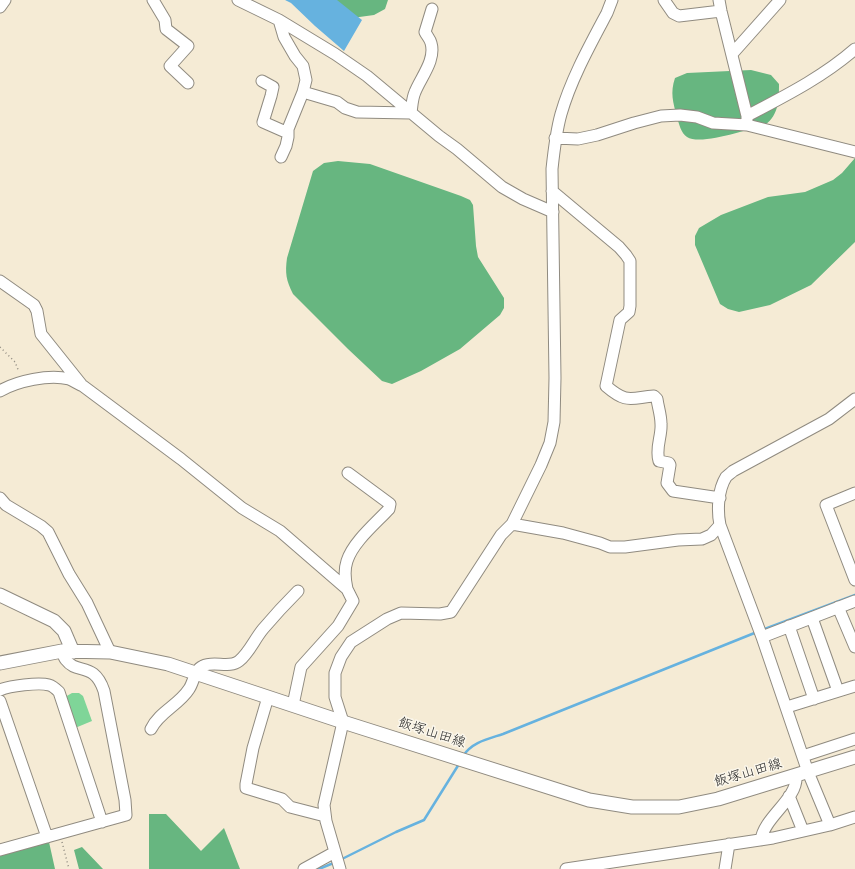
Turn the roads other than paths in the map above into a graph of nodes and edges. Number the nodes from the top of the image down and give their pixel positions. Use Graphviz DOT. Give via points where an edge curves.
graph roads {
  1 [pos="5,0"];
  2 [pos="153,0"];
  3 [pos="238,0"];
  4 [pos="612,0"];
  5 [pos="664,0"];
  6 [pos="719,0"];
  7 [pos="780,0"];
  8 [pos="0,7"];
  9 [pos="432,9"];
  10 [pos="721,11"];
  11 [pos="279,20"];
  12 [pos="855,49"];
  13 [pos="732,54"];
  14 [pos="262,81"];
  15 [pos="188,83"];
  16 [pos="303,92"];
  17 [pos="411,113"];
  18 [pos="747,120"];
  19 [pos="288,133"];
  20 [pos="555,138"];
  21 [pos="855,152"];
  22 [pos="281,157"];
  23 [pos="552,191"];
  24 [pos="553,212"];
  25 [pos="0,281"];
  26 [pos="83,386"];
  27 [pos="0,391"];
  28 [pos="855,399"];
  29 [pos="348,473"];
  30 [pos="855,494"];
  31 [pos="0,498"];
  32 [pos="720,498"];
  33 [pos="512,524"];
  34 [pos="720,525"];
  35 [pos="855,580"];
  36 [pos="346,589"];
  37 [pos="298,591"];
  38 [pos="0,595"];
  39 [pos="855,601"];
  40 [pos="838,607"];
  41 [pos="812,618"];
  42 [pos="789,626"];
  43 [pos="762,637"];
  44 [pos="855,648"];
  45 [pos="67,651"];
  46 [pos="110,652"];
  47 [pos="0,664"];
  48 [pos="196,674"];
  49 [pos="855,686"];
  50 [pos="0,690"];
  51 [pos="838,691"];
  52 [pos="268,697"];
  53 [pos="814,699"];
  54 [pos="0,701"];
  55 [pos="293,705"];
  56 [pos="787,707"];
  57 [pos="343,722"];
  58 [pos="151,729"];
  59 [pos="855,739"];
  60 [pos="803,756"];
  61 [pos="855,757"];
  62 [pos="802,774"];
  63 [pos="789,796"];
  64 [pos="325,816"];
  65 [pos="855,817"];
  66 [pos="102,822"];
  67 [pos="830,825"];
  68 [pos="803,831"];
  69 [pos="47,837"];
  70 [pos="760,840"];
  71 [pos="729,844"];
  72 [pos="0,850"];
  73 [pos="338,861"];
  74 [pos="304,869"];
  75 [pos="566,869"];
  76 [pos="725,869"];
  1 -- 8 [label="street"];
  2 -- 15 [label="street" via="165,20 166,29 188,46 170,66"];
  3 -- 11 [label="street"];
  4 -- 20 [label="street" via="570,89"];
  5 -- 10 [label="street" via="673,13 679,16"];
  6 -- 10 [label="street"];
  7 -- 13 [label="street"];
  9 -- 17 [label="street" via="425,32 431,42 430,64 414,92"];
  10 -- 13 [label="street"];
  11 -- 16 [label="street" via="284,37 303,66 306,80"];
  11 -- 17 [label="street" via="336,54"];
  12 -- 18 [label="street" via="806,85"];
  13 -- 18 [label="street"];
  14 -- 19 [label="street" via="273,87 263,122"];
  16 -- 17 [label="street" via="337,102 357,112"];
  16 -- 19 [label="street"];
  17 -- 24 [label="street" via="502,187"];
  18 -- 20 [label="street" via="713,123 680,115 661,116 598,136 578,139"];
  18 -- 21 [label="street"];
  19 -- 22 [label="street"];
  20 -- 23 [label="street"];
  23 -- 24 [label="street"];
  23 -- 32 [label="street" via="619,247 630,261 629,312 620,320 606,386 624,398 654,396 657,399 661,424 658,456 660,461 670,465 667,483 673,491"];
  24 -- 33 [label="street" via="554,422 550,444"];
  25 -- 26 [label="street" via="34,305 41,334"];
  26 -- 27 [label="street" via="69,379 54,377 15,383"];
  26 -- 36 [label="street" via="242,508 280,531"];
  28 -- 32 [label="street" via="829,419 726,476"];
  29 -- 36 [label="street" via="390,504 389,509 362,538 348,560"];
  30 -- 35 [label="street" via="826,505"];
  31 -- 46 [label="street" via="6,505 48,532 87,603"];
  32 -- 34 [label="street"];
  33 -- 34 [label="street" via="563,533 610,547 702,538 711,535"];
  33 -- 57 [label="street" via="501,535 451,612 401,613 351,642 341,657 335,673 336,697"];
  34 -- 43 [label="street"];
  36 -- 55 [label="street" via="353,601 338,626 301,667"];
  37 -- 48 [label="street" via="262,630 246,655 237,663 212,663 202,666"];
  38 -- 45 [label="main road" via="54,621 64,631"];
  39 -- 40 [label="street"];
  40 -- 41 [label="street"];
  40 -- 44 [label="street"];
  41 -- 42 [label="street"];
  41 -- 51 [label="street"];
  42 -- 43 [label="street"];
  42 -- 53 [label="street"];
  43 -- 56 [label="street"];
  45 -- 46 [label="main road, 飯塚山田線"];
  45 -- 47 [label="main road, 飯塚山田線"];
  45 -- 66 [label="street" via="66,660 73,666 96,675 104,691 126,815"];
  46 -- 48 [label="main road, 飯塚山田線" via="168,664"];
  48 -- 52 [label="main road, 飯塚山田線"];
  48 -- 58 [label="street" via="190,689 155,721"];
  49 -- 51 [label="street"];
  50 -- 66 [label="street" via="47,684 59,692"];
  51 -- 53 [label="street"];
  52 -- 55 [label="main road, 飯塚山田線"];
  52 -- 64 [label="street" via="253,748 246,788 282,799 290,807"];
  53 -- 56 [label="street"];
  54 -- 69 [label="street"];
  55 -- 57 [label="main road, 飯塚山田線"];
  56 -- 60 [label="street"];
  57 -- 62 [label="main road, 飯塚山田線" via="589,800 632,807 680,807 718,799"];
  57 -- 64 [label="street" via="324,805"];
  59 -- 60 [label="street"];
  60 -- 62 [label="street"];
  61 -- 62 [label="main road, 飯塚山田線"];
  62 -- 63 [label="street"];
  62 -- 67 [label="street"];
  63 -- 68 [label="street"];
  63 -- 70 [label="street" via="762,832"];
  64 -- 73 [label="street"];
  65 -- 67 [label="street"];
  66 -- 69 [label="street"];
  67 -- 68 [label="street"];
  68 -- 70 [label="street"];
  69 -- 72 [label="street"];
  70 -- 71 [label="street"];
  71 -- 75 [label="street"];
  71 -- 76 [label="street"];
  73 -- 74 [label="street"];
}
